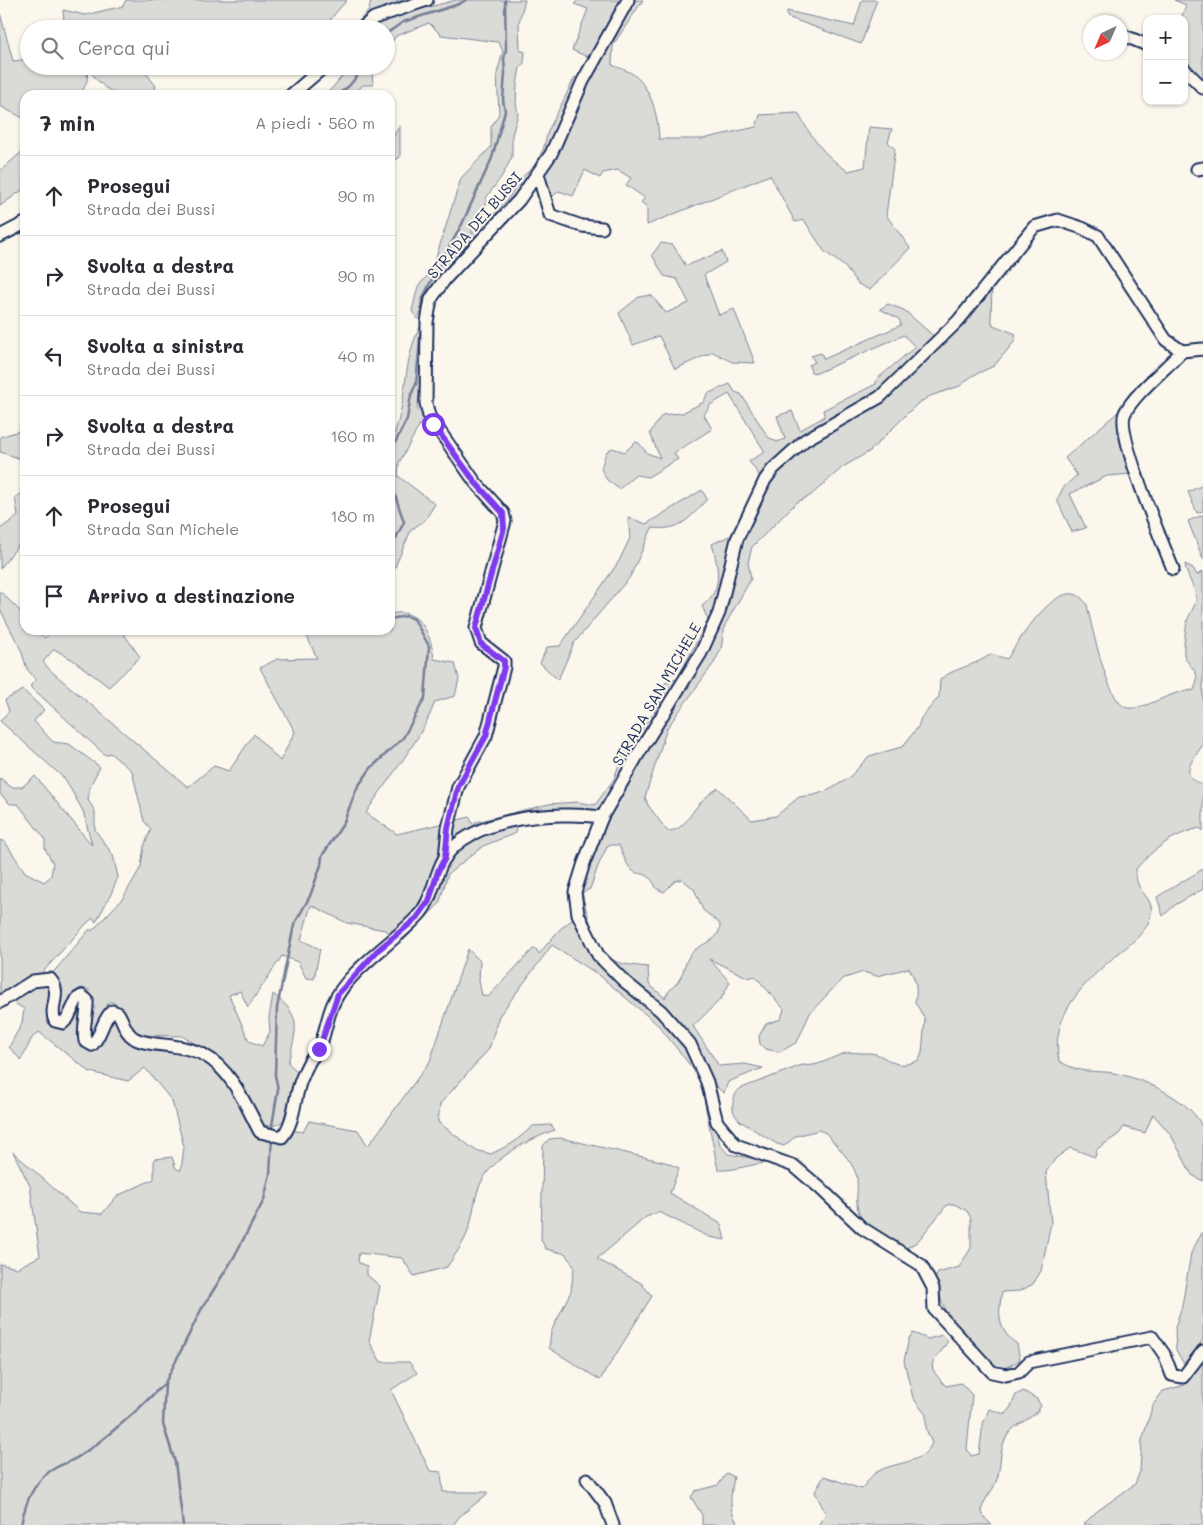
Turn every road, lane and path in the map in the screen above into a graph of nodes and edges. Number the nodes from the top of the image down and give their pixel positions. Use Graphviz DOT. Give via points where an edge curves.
graph roads {
  1 [pos="427,0"];
  2 [pos="628,0"];
  3 [pos="372,20"];
  4 [pos="1128,37"];
  5 [pos="1143,43"];
  6 [pos="1188,73"];
  7 [pos="314,75"];
  8 [pos="1203,88"];
  9 [pos="297,90"];
  10 [pos="538,174"];
  11 [pos="20,226"];
  12 [pos="602,228"];
  13 [pos="0,236"];
  14 [pos="1203,349"];
  15 [pos="1182,351"];
  16 [pos="1173,569"];
  17 [pos="602,817"];
  18 [pos="445,858"];
  19 [pos="0,1002"];
  20 [pos="1203,1351"];
  21 [pos="587,1479"];
  22 [pos="613,1525"];
  1 -- 3 [label="street"];
  2 -- 10 [label="street, STRADA DEI BUSSI" via="598,51 551,154"];
  4 -- 5 [label="street"];
  6 -- 8 [label="street"];
  7 -- 9 [label="street"];
  10 -- 12 [label="street" via="550,215 582,226"];
  10 -- 18 [label="street, STRADA DEI BUSSI" via="514,206 444,279 432,299 427,322 426,403 429,416 475,482 503,513 505,521 476,628 481,644 504,661 504,667 486,736 456,794"];
  11 -- 13 [label="street"];
  14 -- 15 [label="street"];
  15 -- 16 [label="street" via="1133,401 1124,414 1122,424 1138,478"];
  15 -- 17 [label="street, STRADA SAN MICHELE" via="1166,340 1098,236 1058,220 1034,227 958,320 880,397 806,440 769,474 736,538 719,613 701,653"];
  17 -- 18 [label="street" via="576,813 486,827 459,844"];
  17 -- 20 [label="street, STRADA SAN MICHELE" via="576,892 576,906 582,924 603,960 661,1010 690,1044 708,1082 717,1122 736,1145 794,1166 862,1228 921,1265 933,1288 934,1309 992,1372 1006,1375 1019,1372 1029,1362 1152,1337 1164,1354 1172,1375 1183,1377"];
  18 -- 19 [label="street" via="423,910 378,950 338,994 319,1049 300,1081 290,1124 282,1137 263,1134 231,1082 205,1055 179,1046 133,1038 124,1028 118,1013 112,1011 92,1045 85,1041 87,1000 82,996 77,998 63,1023 55,1021 52,1016 57,993 50,979 33,981"];
  21 -- 22 [label="street" via="605,1503"];
}
